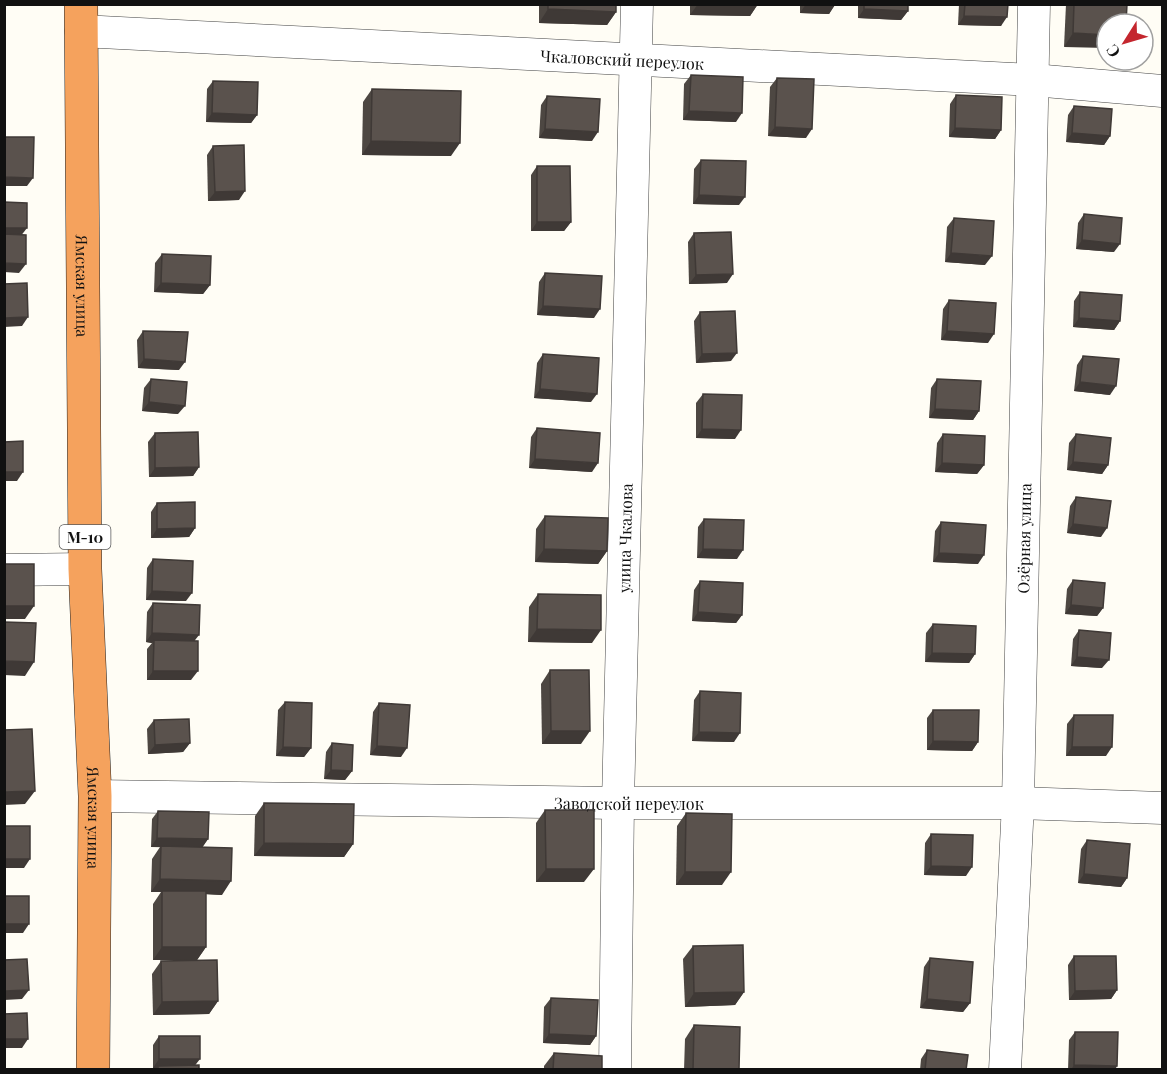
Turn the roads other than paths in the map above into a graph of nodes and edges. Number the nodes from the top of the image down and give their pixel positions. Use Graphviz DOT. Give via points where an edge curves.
graph roads {
  1 [pos="637,4"];
  2 [pos="1034,4"];
  3 [pos="81,18"];
  4 [pos="636,58"];
  5 [pos="1033,80"];
  6 [pos="1162,91"];
  7 [pos="85,569"];
  8 [pos="4,570"];
  9 [pos="95,796"];
  10 [pos="618,803"];
  11 [pos="1018,804"];
  12 [pos="1162,808"];
  13 [pos="93,1070"];
  14 [pos="615,1070"];
  15 [pos="1005,1070"];
  1 -- 4 [label="street, улица Чкалова"];
  2 -- 5 [label="street, Озёрная улица"];
  3 -- 4 [label="street, Чкаловский переулок"];
  3 -- 7 [label="highway, Ямская улица / М-10"];
  4 -- 5 [label="street, Чкаловский переулок"];
  4 -- 10 [label="street, улица Чкалова"];
  5 -- 6 [label="street, Чкаловский переулок"];
  5 -- 11 [label="street, Озёрная улица"];
  7 -- 8 [label="street"];
  7 -- 9 [label="highway, Ямская улица / М-10"];
  9 -- 10 [label="street, Заводской переулок"];
  9 -- 13 [label="highway, Ямская улица / М-10"];
  10 -- 11 [label="street, Заводской переулок"];
  10 -- 14 [label="street, улица Чкалова"];
  11 -- 12 [label="street, Заводской переулок"];
  11 -- 15 [label="street, Озёрная улица"];
}
